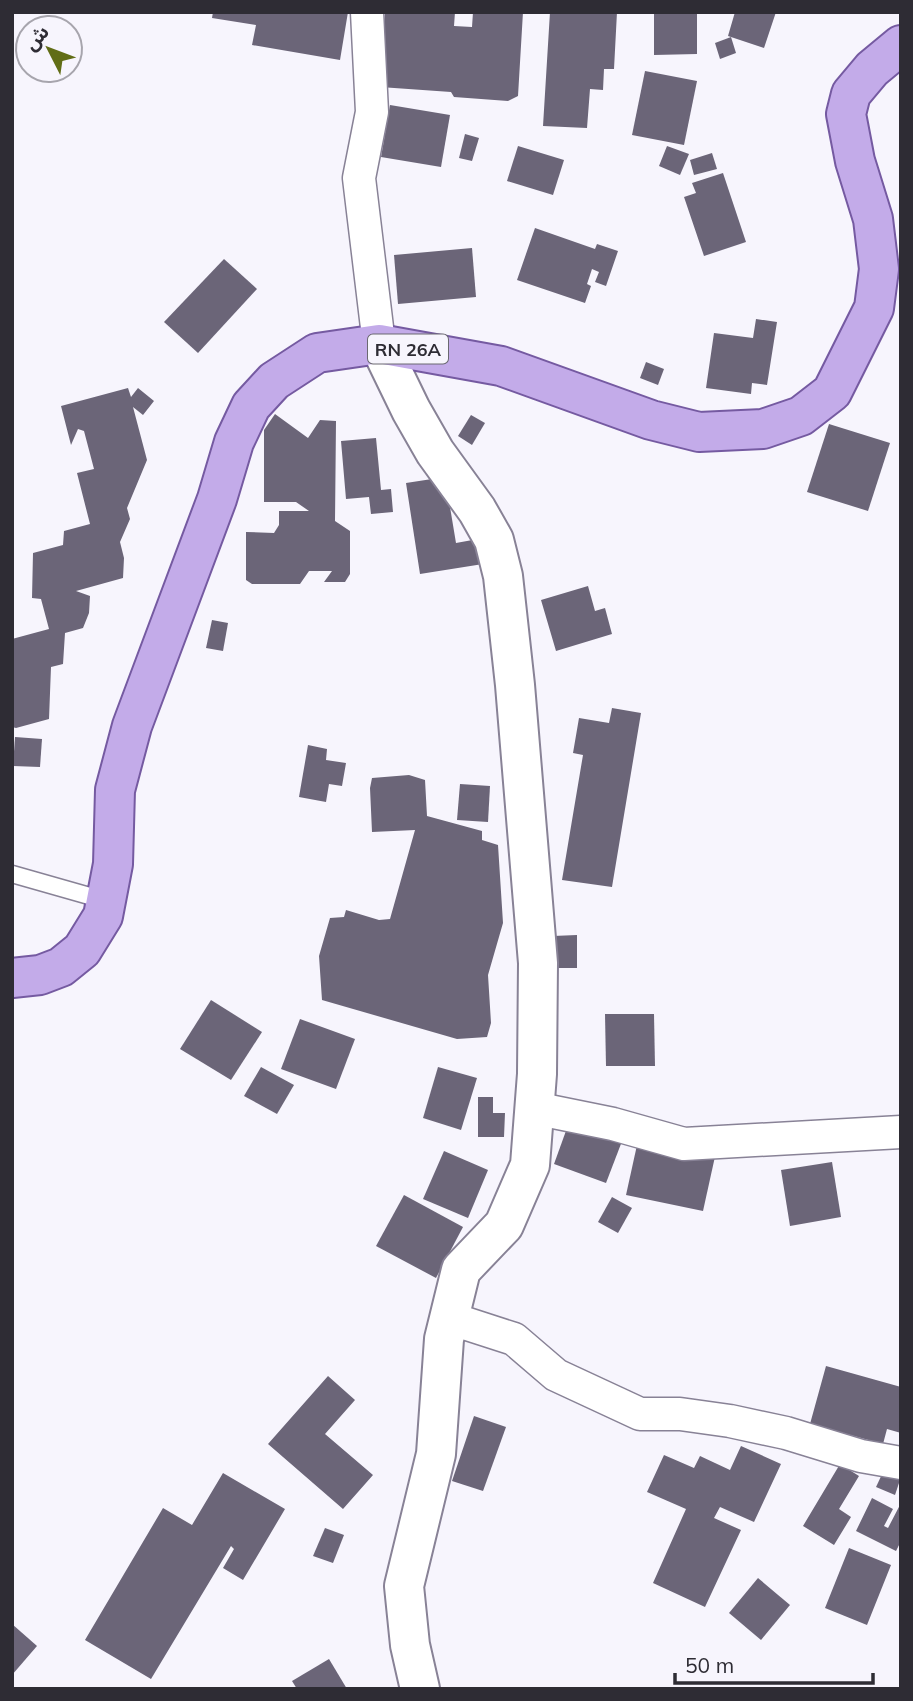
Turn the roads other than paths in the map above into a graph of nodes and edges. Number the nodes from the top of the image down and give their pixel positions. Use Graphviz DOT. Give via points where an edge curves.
graph roads {
  1 [pos="367,12"];
  2 [pos="901,46"];
  3 [pos="379,344"];
  4 [pos="12,874"];
  5 [pos="107,901"];
  6 [pos="12,978"];
  7 [pos="534,1108"];
  8 [pos="901,1132"];
  9 [pos="449,1318"];
  10 [pos="901,1464"];
  11 [pos="420,1689"];
  1 -- 3 [label="street" via="372,112 359,178"];
  2 -- 3 [label="main road, RN 26A" via="851,94 846,114 873,219 879,269 874,308 832,392 802,416 763,429 699,432 651,420 501,366"];
  3 -- 5 [label="main road, RN 26A" via="317,353 274,381 251,405 132,726 115,790"];
  3 -- 7 [label="street" via="435,452 494,540 503,576 538,963"];
  4 -- 5 [label="lane"];
  5 -- 6 [label="main road, RN 26A" via="82,950 61,967"];
  7 -- 8 [label="street" via="684,1144"];
  7 -- 9 [label="street" via="530,1165 504,1225 461,1270"];
  9 -- 10 [label="street" via="514,1339 556,1375 640,1414 680,1413 730,1421"];
  9 -- 11 [label="street" via="436,1454 404,1586"];
}
